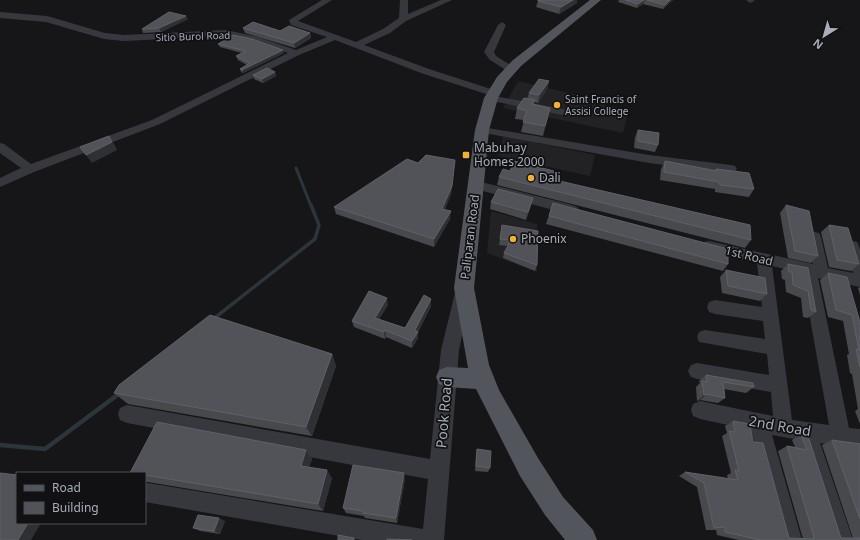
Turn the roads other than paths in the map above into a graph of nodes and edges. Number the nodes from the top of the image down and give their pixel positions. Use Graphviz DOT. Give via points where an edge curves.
graph roads {
  1 [pos="328,0"];
  2 [pos="404,0"];
  3 [pos="448,0"];
  4 [pos="596,0"];
  5 [pos="0,15"];
  6 [pos="403,19"];
  7 [pos="502,25"];
  8 [pos="335,38"];
  9 [pos="356,45"];
  10 [pos="296,53"];
  11 [pos="511,70"];
  12 [pos="492,96"];
  13 [pos="573,114"];
  14 [pos="482,130"];
  15 [pos="0,147"];
  16 [pos="30,169"];
  17 [pos="730,169"];
  18 [pos="0,182"];
  19 [pos="477,185"];
  20 [pos="582,212"];
  21 [pos="811,227"];
  22 [pos="848,233"];
  23 [pos="696,242"];
  24 [pos="764,260"];
  25 [pos="816,271"];
  26 [pos="854,281"];
  27 [pos="464,288"];
  28 [pos="715,307"];
  29 [pos="771,315"];
  30 [pos="705,337"];
  31 [pos="775,348"];
  32 [pos="697,370"];
  33 [pos="447,377"];
  34 [pos="483,379"];
  35 [pos="779,385"];
  36 [pos="700,410"];
  37 [pos="127,414"];
  38 [pos="759,423"];
  39 [pos="784,428"];
  40 [pos="807,431"];
  41 [pos="855,439"];
  42 [pos="439,471"];
  43 [pos="148,494"];
  44 [pos="425,540"];
  45 [pos="434,540"];
  46 [pos="583,540"];
  47 [pos="791,540"];
  48 [pos="842,540"];
  1 -- 8 [label="street" via="293,20 294,23"];
  2 -- 6 [label="street"];
  3 -- 6 [label="street"];
  4 -- 11 [label="main road, Paliparan Road" via="537,45"];
  5 -- 10 [label="street, Sitio Burol Road" via="47,19 104,36 124,38 226,33 255,39"];
  6 -- 9 [label="street" via="382,34"];
  7 -- 11 [label="street" via="489,52 493,58"];
  8 -- 9 [label="street"];
  8 -- 10 [label="street"];
  9 -- 12 [label="street"];
  10 -- 16 [label="street" via="156,122"];
  11 -- 12 [label="main road, Paliparan Road"];
  12 -- 13 [label="street"];
  12 -- 14 [label="main road, Paliparan Road"];
  14 -- 17 [label="street" via="649,160"];
  14 -- 19 [label="main road, Paliparan Road"];
  15 -- 16 [label="street"];
  16 -- 18 [label="street"];
  19 -- 20 [label="street"];
  19 -- 27 [label="main road, Paliparan Road"];
  21 -- 25 [label="street"];
  22 -- 26 [label="street"];
  23 -- 24 [label="street, 1st Road"];
  24 -- 25 [label="street, 1st Road"];
  24 -- 29 [label="street"];
  25 -- 26 [label="street, 1st Road"];
  25 -- 41 [label="street"];
  27 -- 33 [label="street, Pook Road" via="450,350"];
  27 -- 34 [label="main road, Paliparan Road" via="478,365"];
  28 -- 29 [label="street"];
  29 -- 31 [label="street"];
  30 -- 31 [label="street"];
  31 -- 35 [label="street"];
  32 -- 35 [label="street"];
  33 -- 34 [label="main road"];
  33 -- 42 [label="street, Pook Road"];
  34 -- 46 [label="main road, Paliparan Road" via="529,467 554,506"];
  35 -- 39 [label="street"];
  36 -- 38 [label="street, 2nd Road"];
  37 -- 42 [label="street"];
  38 -- 39 [label="street, 2nd Road"];
  38 -- 47 [label="street"];
  39 -- 40 [label="street, 2nd Road"];
  40 -- 41 [label="street, 2nd Road"];
  40 -- 48 [label="street"];
  42 -- 45 [label="street, Pook Road"];
  43 -- 44 [label="street"];
}
